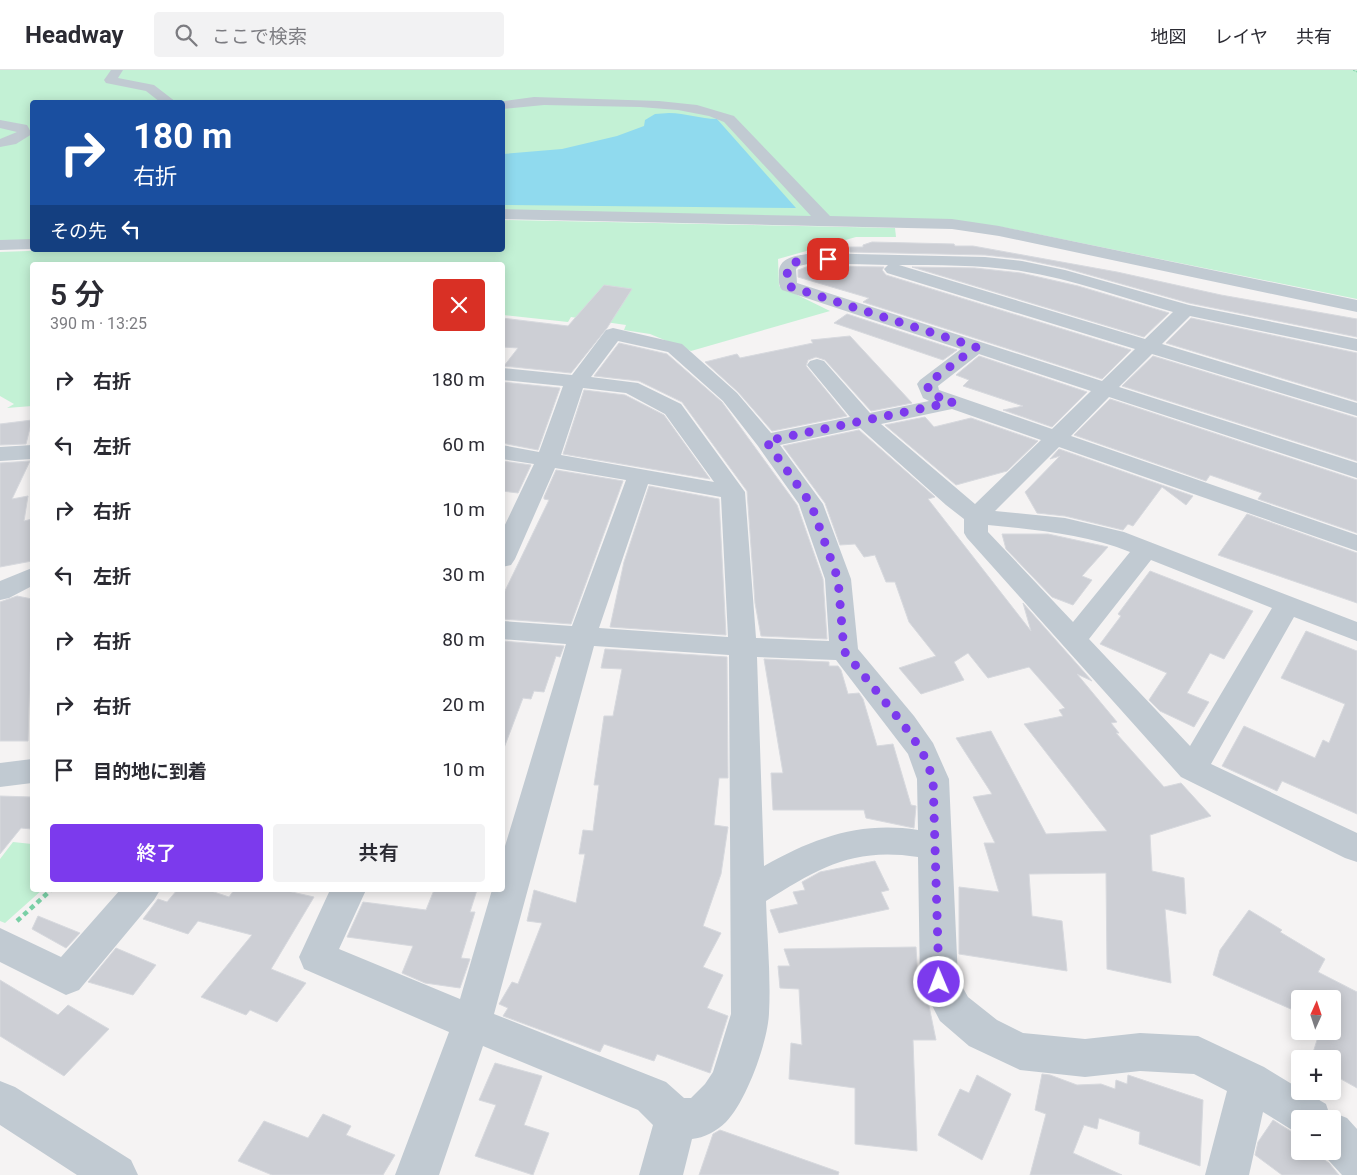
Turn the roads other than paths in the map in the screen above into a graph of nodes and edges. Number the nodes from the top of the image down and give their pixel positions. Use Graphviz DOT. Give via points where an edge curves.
graph roads {
  1 [pos="117,70"];
  2 [pos="165,100"];
  3 [pos="505,105"];
  4 [pos="0,124"];
  5 [pos="0,143"];
  6 [pos="505,214"];
  7 [pos="824,220"];
  8 [pos="30,244"];
  9 [pos="0,245"];
  10 [pos="861,259"];
  11 [pos="1357,306"];
  12 [pos="1186,310"];
  13 [pos="1357,345"];
  14 [pos="976,347"];
  15 [pos="1147,347"];
  16 [pos="817,365"];
  17 [pos="505,374"];
  18 [pos="579,381"];
  19 [pos="1104,390"];
  20 [pos="953,402"];
  21 [pos="1357,410"];
  22 [pos="866,421"];
  23 [pos="1055,437"];
  24 [pos="766,441"];
  25 [pos="30,452"];
  26 [pos="505,452"];
  27 [pos="0,454"];
  28 [pos="548,459"];
  29 [pos="1357,471"];
  30 [pos="639,476"];
  31 [pos="733,492"];
  32 [pos="976,516"];
  33 [pos="1357,543"];
  34 [pos="1146,549"];
  35 [pos="505,552"];
  36 [pos="30,577"];
  37 [pos="0,592"];
  38 [pos="1287,605"];
  39 [pos="505,630"];
  40 [pos="1357,632"];
  41 [pos="582,637"];
  42 [pos="1073,640"];
  43 [pos="743,647"];
  44 [pos="844,651"];
  45 [pos="1192,769"];
  46 [pos="30,771"];
  47 [pos="0,775"];
  48 [pos="936,846"];
  49 [pos="1357,848"];
  50 [pos="140,892"];
  51 [pos="347,892"];
  52 [pos="748,894"];
  53 [pos="7,934"];
  54 [pos="472,1023"];
  55 [pos="1250,1080"];
  56 [pos="0,1101"];
  57 [pos="1297,1110"];
  58 [pos="676,1118"];
  59 [pos="1341,1143"];
  60 [pos="1357,1160"];
  61 [pos="116,1175"];
  62 [pos="417,1175"];
  63 [pos="660,1175"];
  64 [pos="1227,1175"];
  1 -- 2 [label="street" via="110,80 150,88"];
  3 -- 7 [label="street" via="542,101 612,103 716,113 729,119"];
  4 -- 5 [label="street" via="22,128 25,134"];
  6 -- 7 [label="street"];
  7 -- 11 [label="street" via="928,223 987,229"];
  8 -- 9 [label="street"];
  10 -- 12 [label="street" via="1022,266"];
  10 -- 14 [label="street" via="812,258 793,262 787,268 788,286"];
  10 -- 15 [label="street"];
  12 -- 13 [label="street"];
  12 -- 15 [label="street"];
  14 -- 19 [label="street"];
  14 -- 20 [label="street" via="927,384 930,394"];
  15 -- 19 [label="street"];
  15 -- 21 [label="street"];
  16 -- 22 [label="street"];
  17 -- 18 [label="street"];
  18 -- 24 [label="street" via="613,334 675,348 730,397"];
  18 -- 28 [label="street" via="573,387"];
  18 -- 31 [label="street" via="631,387 673,409"];
  19 -- 23 [label="street"];
  19 -- 29 [label="street"];
  20 -- 22 [label="street"];
  20 -- 23 [label="street"];
  22 -- 24 [label="street"];
  22 -- 32 [label="street"];
  23 -- 32 [label="street"];
  23 -- 33 [label="street"];
  24 -- 44 [label="street" via="811,504 838,579"];
  25 -- 27 [label="street"];
  26 -- 28 [label="street"];
  28 -- 30 [label="street"];
  28 -- 35 [label="street"];
  30 -- 31 [label="street"];
  30 -- 41 [label="street"];
  31 -- 43 [label="street"];
  32 -- 34 [label="street" via="1065,525 1115,537"];
  32 -- 42 [label="street" via="976,533"];
  34 -- 38 [label="street"];
  34 -- 42 [label="street"];
  36 -- 37 [label="street"];
  38 -- 40 [label="street"];
  38 -- 45 [label="street"];
  39 -- 41 [label="street"];
  41 -- 43 [label="street"];
  41 -- 54 [label="street"];
  42 -- 45 [label="street"];
  43 -- 44 [label="street"];
  43 -- 52 [label="street"];
  44 -- 48 [label="street" via="922,751 933,778"];
  45 -- 49 [label="street"];
  46 -- 47 [label="street"];
  48 -- 52 [label="street" via="879,840 843,844 802,861"];
  48 -- 55 [label="street" via="939,982 954,1009 983,1033 1020,1051 1085,1058 1140,1052 1198,1055"];
  50 -- 53 [label="street" via="66,978"];
  51 -- 54 [label="street" via="317,957"];
  52 -- 58 [label="street" via="750,1014 738,1065 720,1099 698,1117"];
  54 -- 58 [label="street" via="652,1096"];
  54 -- 62 [label="street"];
  55 -- 57 [label="street"];
  55 -- 64 [label="street"];
  56 -- 61 [label="street"];
  58 -- 63 [label="street"];
  59 -- 60 [label="street"];
}
